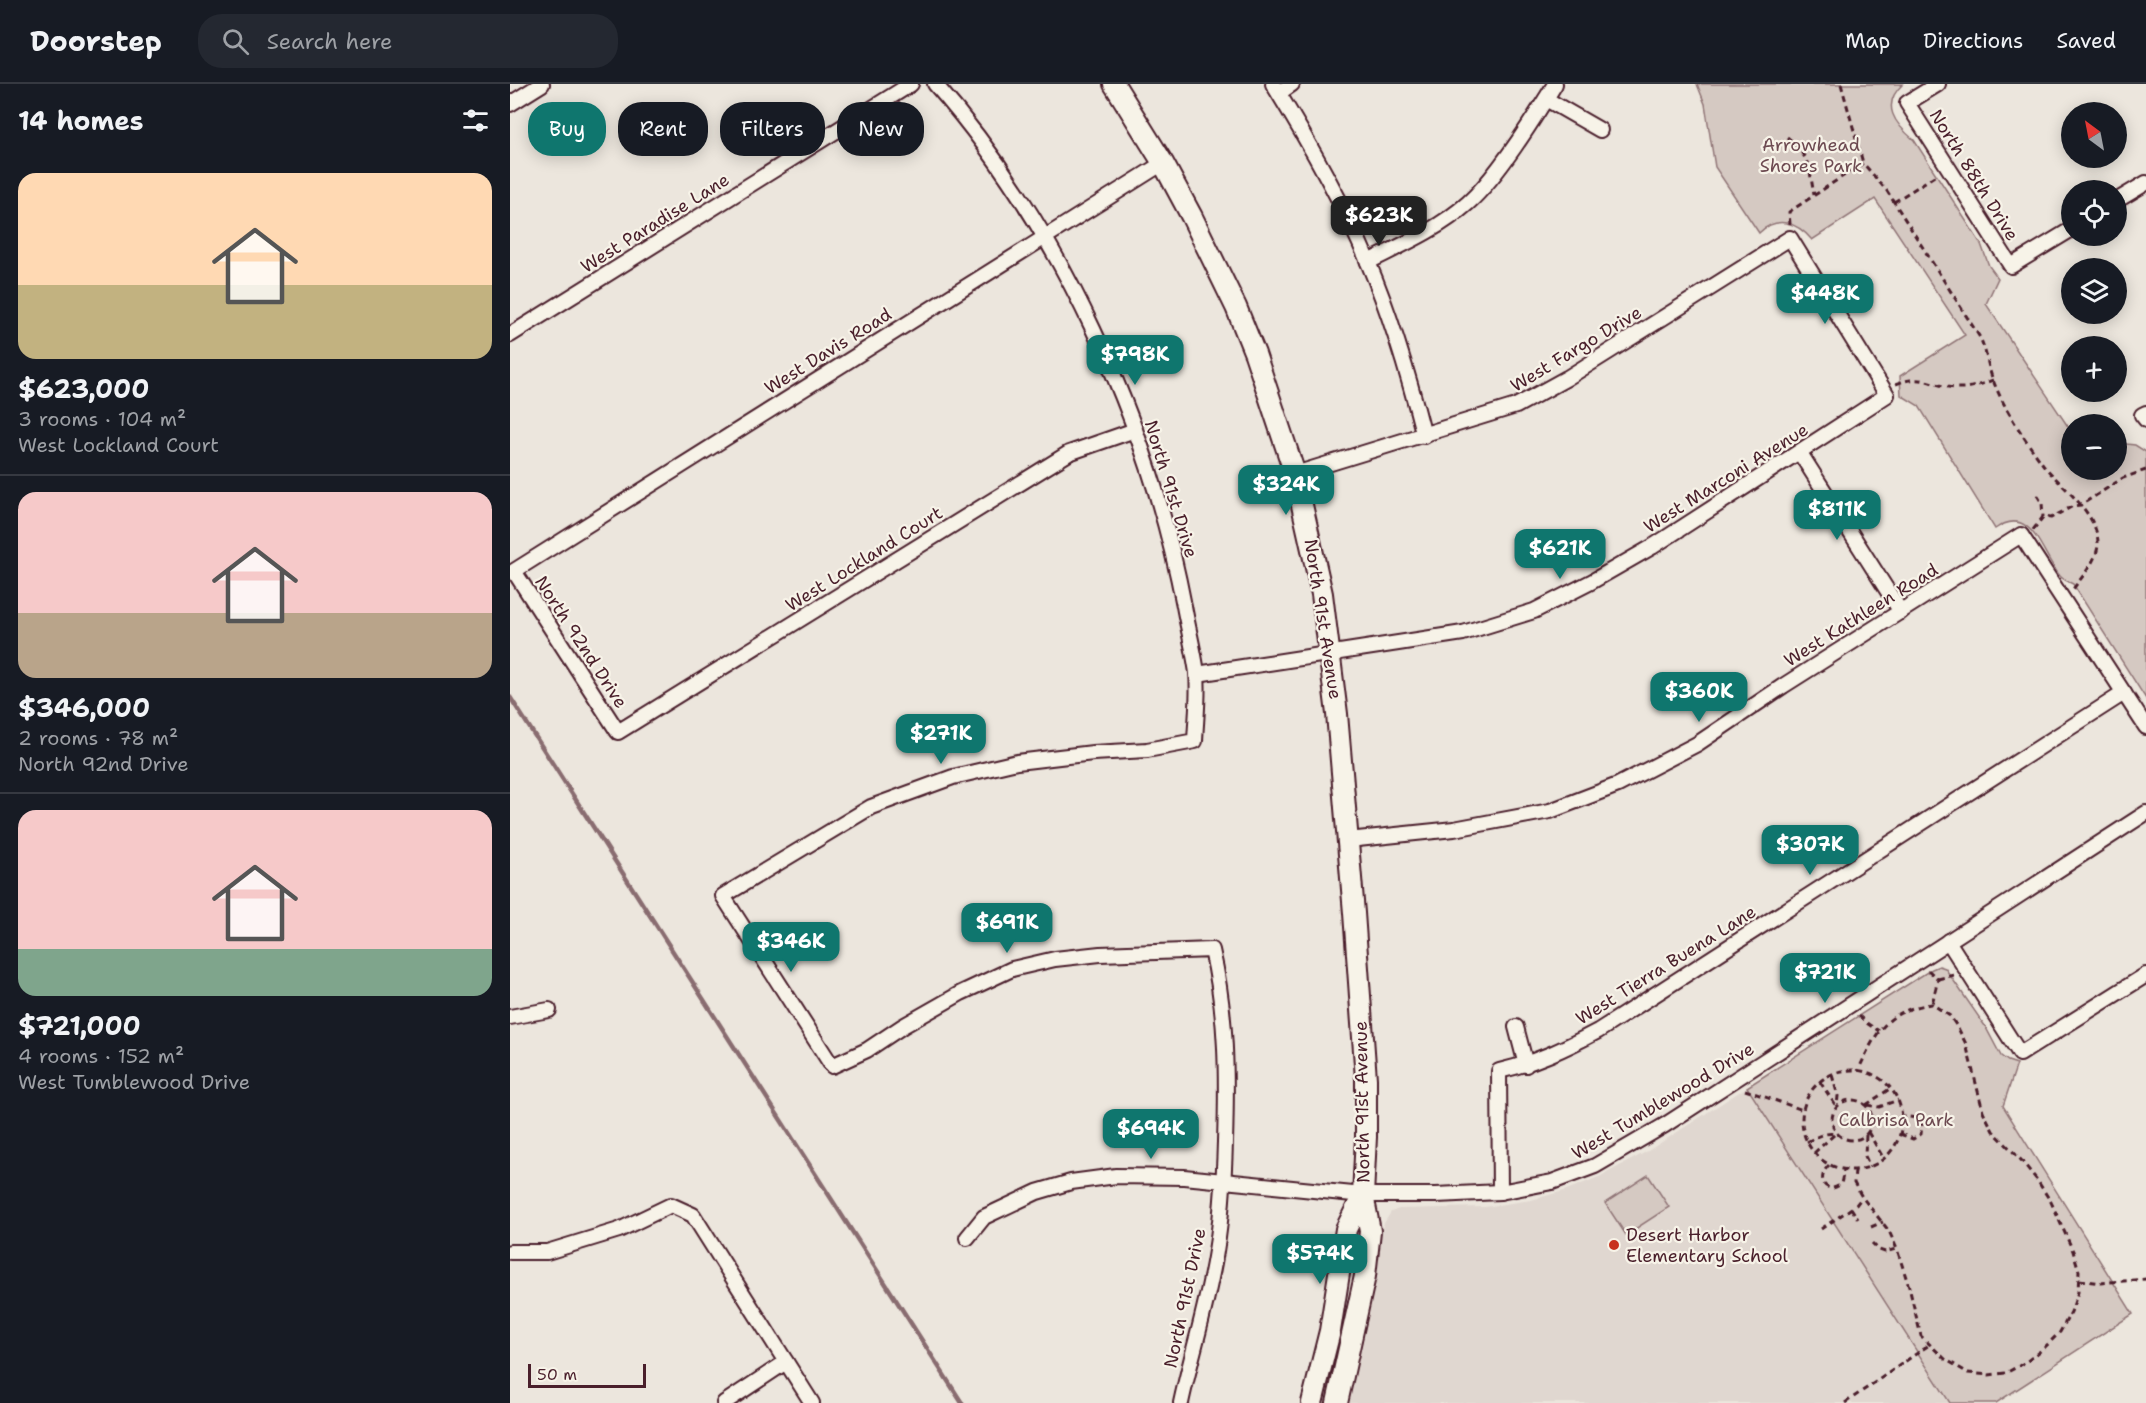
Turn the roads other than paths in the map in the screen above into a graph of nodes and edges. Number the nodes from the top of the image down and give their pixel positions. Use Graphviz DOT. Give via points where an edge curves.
graph roads {
  1 [pos="542,84"];
  2 [pos="911,84"];
  3 [pos="934,84"];
  4 [pos="1114,84"];
  5 [pos="1292,84"];
  6 [pos="1555,84"];
  7 [pos="1938,84"];
  8 [pos="1276,88"];
  9 [pos="1546,99"];
  10 [pos="510,104"];
  11 [pos="1600,130"];
  12 [pos="1163,163"];
  13 [pos="2146,183"];
  14 [pos="2127,194"];
  15 [pos="2061,236"];
  16 [pos="1045,237"];
  17 [pos="1368,262"];
  18 [pos="510,335"];
  19 [pos="1885,392"];
  20 [pos="1136,430"];
  21 [pos="1424,436"];
  22 [pos="1800,453"];
  23 [pos="1295,474"];
  24 [pos="513,571"];
  25 [pos="1901,612"];
  26 [pos="1330,654"];
  27 [pos="1197,674"];
  28 [pos="2124,693"];
  29 [pos="2146,727"];
  30 [pos="618,732"];
  31 [pos="2146,813"];
  32 [pos="1348,840"];
  33 [pos="1948,942"];
  34 [pos="2146,975"];
  35 [pos="549,1010"];
  36 [pos="510,1017"];
  37 [pos="1516,1028"];
  38 [pos="1526,1065"];
  39 [pos="1224,1180"];
  40 [pos="1500,1192"];
  41 [pos="1363,1195"];
  42 [pos="966,1238"];
  43 [pos="510,1252"];
  44 [pos="786,1362"];
  45 [pos="723,1403"];
  46 [pos="812,1403"];
  47 [pos="1181,1403"];
  48 [pos="1312,1403"];
  49 [pos="1337,1403"];
  1 -- 10 [label="street"];
  2 -- 18 [label="street, West Paradise Lane"];
  3 -- 16 [label="street, North 91st Drive" via="996,161"];
  4 -- 12 [label="main road, North 91st Avenue"];
  5 -- 8 [label="street"];
  6 -- 9 [label="street"];
  7 -- 15 [label="street, North 88th Drive" via="1908,104 2011,266"];
  8 -- 17 [label="street" via="1325,173"];
  9 -- 11 [label="street"];
  9 -- 17 [label="street" via="1468,203 1429,231"];
  12 -- 16 [label="street, West Davis Road"];
  12 -- 23 [label="main road, North 91st Avenue" via="1236,307"];
  13 -- 14 [label="street"];
  16 -- 20 [label="street, North 91st Drive"];
  16 -- 24 [label="street, West Davis Road"];
  17 -- 21 [label="street" via="1406,366"];
  19 -- 21 [label="street, West Fargo Drive" via="1790,238 1516,406"];
  19 -- 22 [label="street, West Marconi Avenue"];
  20 -- 27 [label="street, North 91st Drive" via="1174,554"];
  20 -- 30 [label="street, West Lockland Court" via="1069,453"];
  21 -- 23 [label="street, West Fargo Drive"];
  22 -- 25 [label="street"];
  22 -- 26 [label="street, West Marconi Avenue" via="1652,547 1534,611 1463,633"];
  23 -- 26 [label="main road, North 91st Avenue" via="1322,594"];
  24 -- 30 [label="street, North 92nd Drive"];
  25 -- 28 [label="street, West Kathleen Road" via="2022,538"];
  25 -- 32 [label="street, West Kathleen Road" via="1697,744 1618,785 1550,811 1455,828"];
  26 -- 27 [label="street, West Marconi Avenue"];
  26 -- 32 [label="main road, North 91st Avenue"];
  27 -- 39 [label="street, North 91st Drive" via="1195,741 1147,750 1017,762 953,777 871,807 723,896 832,1066 867,1050 961,993 1012,969 1100,954 1212,950 1221,988 1227,1076"];
  28 -- 29 [label="street"];
  28 -- 38 [label="street, West Tierra Buena Lane" via="1598,1031"];
  31 -- 33 [label="street, West Tumblewood Drive"];
  32 -- 41 [label="main road, North 91st Avenue" via="1366,1079"];
  33 -- 34 [label="street" via="2020,1054"];
  33 -- 40 [label="street, West Tumblewood Drive" via="1595,1167 1552,1182"];
  35 -- 36 [label="street"];
  37 -- 38 [label="street"];
  38 -- 40 [label="street, West Tierra Buena Lane" via="1499,1071"];
  39 -- 41 [label="street, West Tumblewood Drive"];
  39 -- 42 [label="street, West Tumblewood Drive" via="1116,1176 1071,1182 993,1212"];
  39 -- 47 [label="street, North 91st Drive" via="1216,1251"];
  40 -- 41 [label="street, West Tumblewood Drive"];
  41 -- 48 [label="main road, North 91st Avenue" via="1346,1229 1330,1331"];
  41 -- 49 [label="main road, North 91st Avenue" via="1370,1231 1365,1276"];
  43 -- 44 [label="street" via="547,1252 619,1230 671,1205 693,1215"];
  44 -- 45 [label="street"];
  44 -- 46 [label="street"];
}
